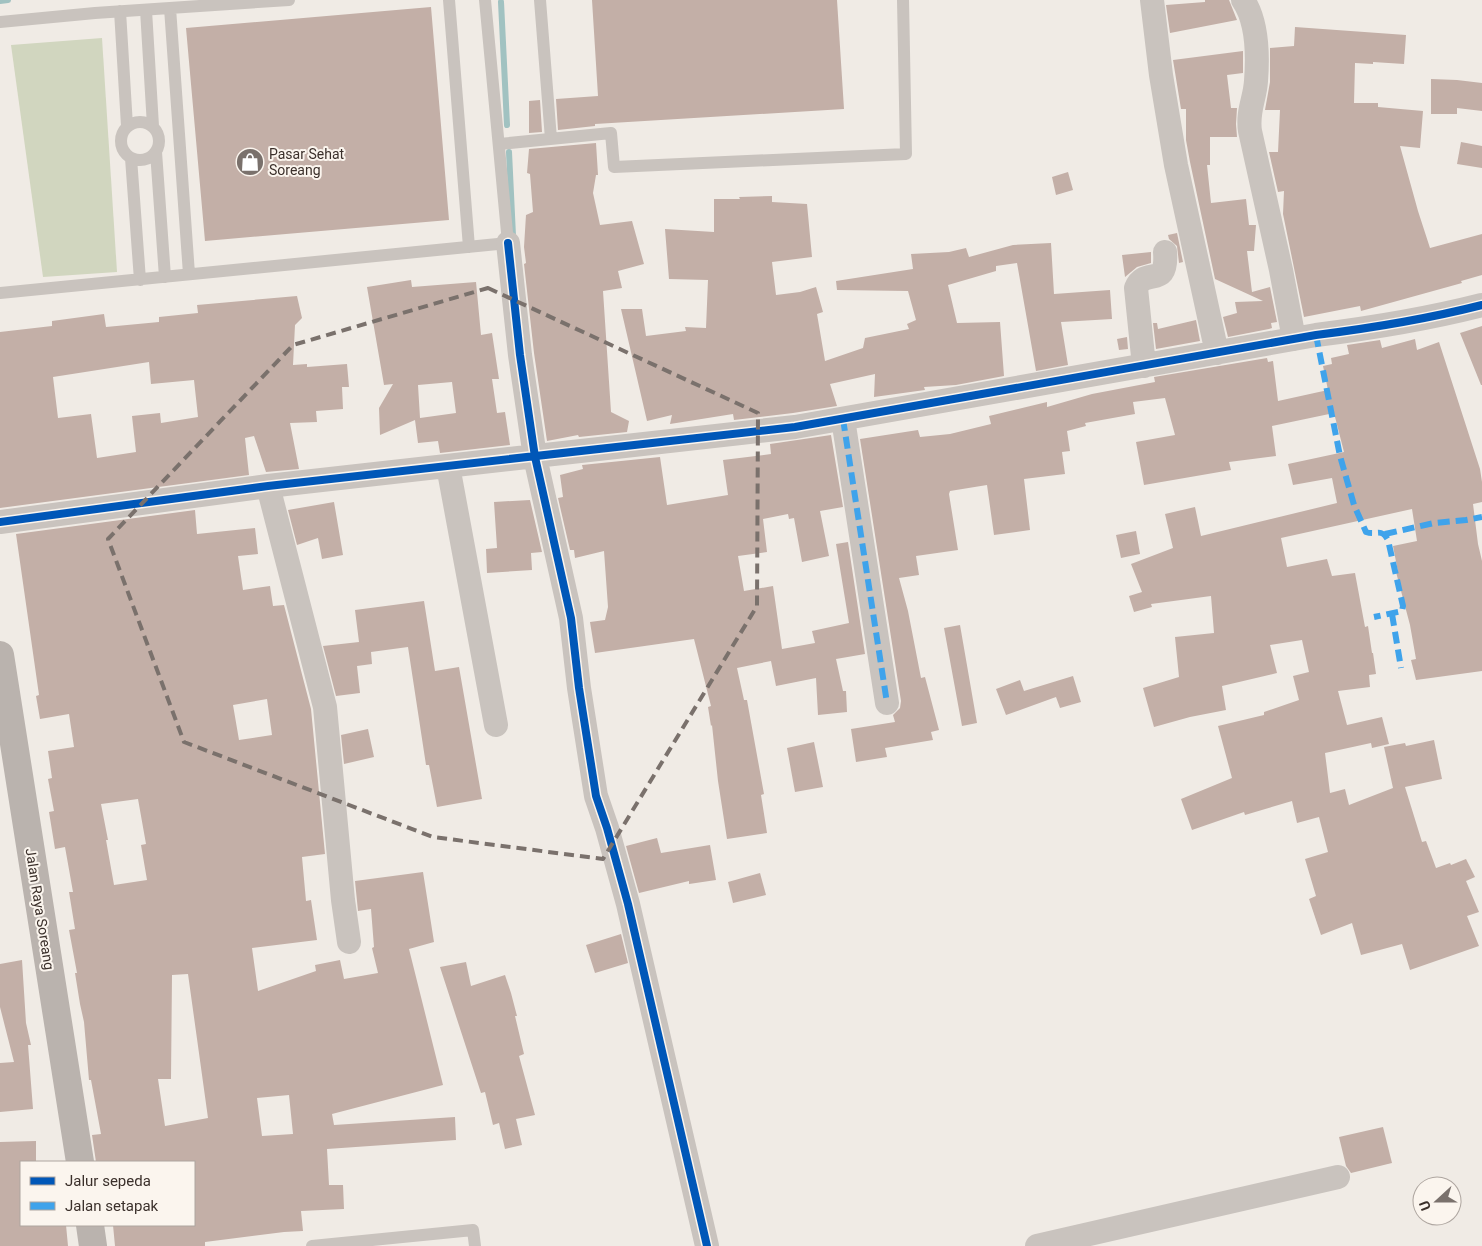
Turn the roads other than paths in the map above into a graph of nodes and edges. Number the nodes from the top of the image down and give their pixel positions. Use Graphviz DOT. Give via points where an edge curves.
graph roads {
  1 [pos="289,0"];
  2 [pos="449,0"];
  3 [pos="485,0"];
  4 [pos="540,0"];
  5 [pos="903,0"];
  6 [pos="1152,0"];
  7 [pos="1243,0"];
  8 [pos="170,8"];
  9 [pos="146,10"];
  10 [pos="120,12"];
  11 [pos="0,22"];
  12 [pos="127,126"];
  13 [pos="153,126"];
  14 [pos="551,139"];
  15 [pos="499,144"];
  16 [pos="156,152"];
  17 [pos="131,158"];
  18 [pos="508,243"];
  19 [pos="469,247"];
  20 [pos="1166,252"];
  21 [pos="189,274"];
  22 [pos="165,277"];
  23 [pos="140,280"];
  24 [pos="0,293"];
  25 [pos="1482,305"];
  26 [pos="1294,339"];
  27 [pos="1217,353"];
  28 [pos="1144,366"];
  29 [pos="843,419"];
  30 [pos="535,456"];
  31 [pos="448,466"];
  32 [pos="268,486"];
  33 [pos="0,522"];
  34 [pos="0,655"];
  35 [pos="888,703"];
  36 [pos="496,726"];
  37 [pos="349,942"];
  38 [pos="80,1161"];
  39 [pos="1338,1177"];
  40 [pos="90,1226"];
  41 [pos="93,1246"];
  42 [pos="313,1246"];
  43 [pos="475,1246"];
  44 [pos="707,1246"];
  45 [pos="1037,1246"];
  1 -- 8 [label="lane"];
  2 -- 19 [label="lane"];
  3 -- 15 [label="lane"];
  4 -- 14 [label="lane"];
  5 -- 14 [label="lane" via="906,154 614,167 611,133"];
  6 -- 27 [label="street" via="1176,165"];
  7 -- 26 [label="street" via="1255,29 1256,82 1248,119"];
  8 -- 9 [label="lane"];
  8 -- 21 [label="lane"];
  9 -- 10 [label="lane"];
  9 -- 13 [label="lane"];
  10 -- 11 [label="lane"];
  10 -- 12 [label="lane"];
  12 -- 13 [label="lane" via="135,122"];
  12 -- 17 [label="lane" via="121,143"];
  13 -- 16 [label="lane" via="160,143"];
  14 -- 15 [label="lane"];
  15 -- 18 [label="lane"];
  16 -- 17 [label="lane" via="140,161"];
  16 -- 22 [label="lane"];
  17 -- 23 [label="lane"];
  18 -- 19 [label="lane"];
  18 -- 30 [label="street"];
  19 -- 21 [label="lane"];
  20 -- 28 [label="street" via="1165,270 1143,278 1136,288"];
  21 -- 22 [label="lane"];
  22 -- 23 [label="lane"];
  23 -- 24 [label="lane"];
  25 -- 26 [label="street" via="1448,314"];
  26 -- 27 [label="street"];
  27 -- 28 [label="street"];
  28 -- 29 [label="street"];
  29 -- 30 [label="street"];
  29 -- 35 [label="street"];
  30 -- 31 [label="street"];
  30 -- 44 [label="street" via="571,618 596,796 628,904"];
  31 -- 32 [label="street"];
  31 -- 36 [label="street"];
  32 -- 33 [label="street"];
  32 -- 37 [label="street" via="325,707"];
  34 -- 38 [label="main road, Jalan Raya Soreang"];
  39 -- 45 [label="street"];
  40 -- 41 [label="main road"];
  42 -- 43 [label="lane" via="473,1230"];
}
